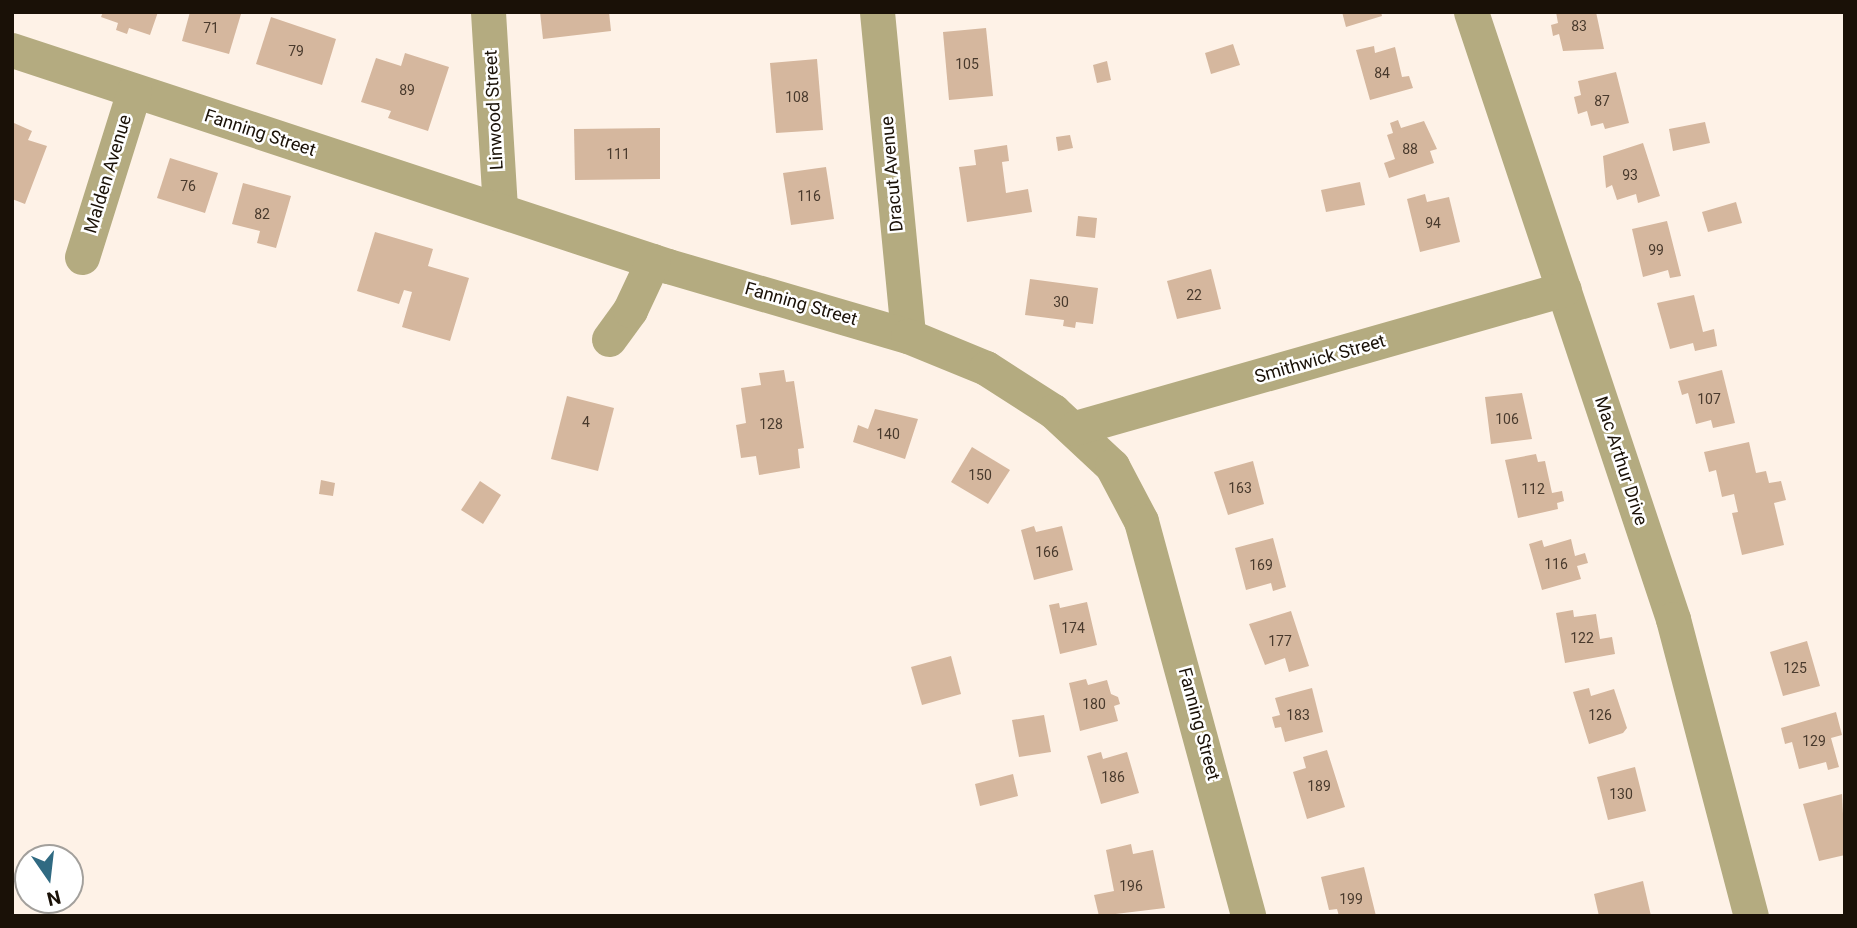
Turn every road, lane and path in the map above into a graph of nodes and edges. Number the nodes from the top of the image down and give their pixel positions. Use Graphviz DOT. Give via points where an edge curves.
graph roads {
  1 [pos="488,12"];
  2 [pos="877,12"];
  3 [pos="1471,12"];
  4 [pos="12,50"];
  5 [pos="134,91"];
  6 [pos="500,208"];
  7 [pos="82,257"];
  8 [pos="653,261"];
  9 [pos="1564,289"];
  10 [pos="908,336"];
  11 [pos="609,339"];
  12 [pos="1075,428"];
  13 [pos="1248,916"];
  14 [pos="1751,916"];
  1 -- 6 [label="street, Linwood Street"];
  2 -- 10 [label="street, Dracut Avenue"];
  3 -- 9 [label="street, Mac Arthur Drive"];
  4 -- 5 [label="street, Fanning Street"];
  5 -- 6 [label="street, Fanning Street"];
  5 -- 7 [label="street, Malden Avenue"];
  6 -- 8 [label="street, Fanning Street"];
  8 -- 10 [label="street, Fanning Street"];
  8 -- 11 [label="street" via="630,310"];
  9 -- 12 [label="street, Smithwick Street"];
  9 -- 14 [label="street, Mac Arthur Drive" via="1673,619"];
  10 -- 12 [label="street, Fanning Street" via="986,368"];
  12 -- 13 [label="street, Fanning Street" via="1112,466 1141,521"];
}
